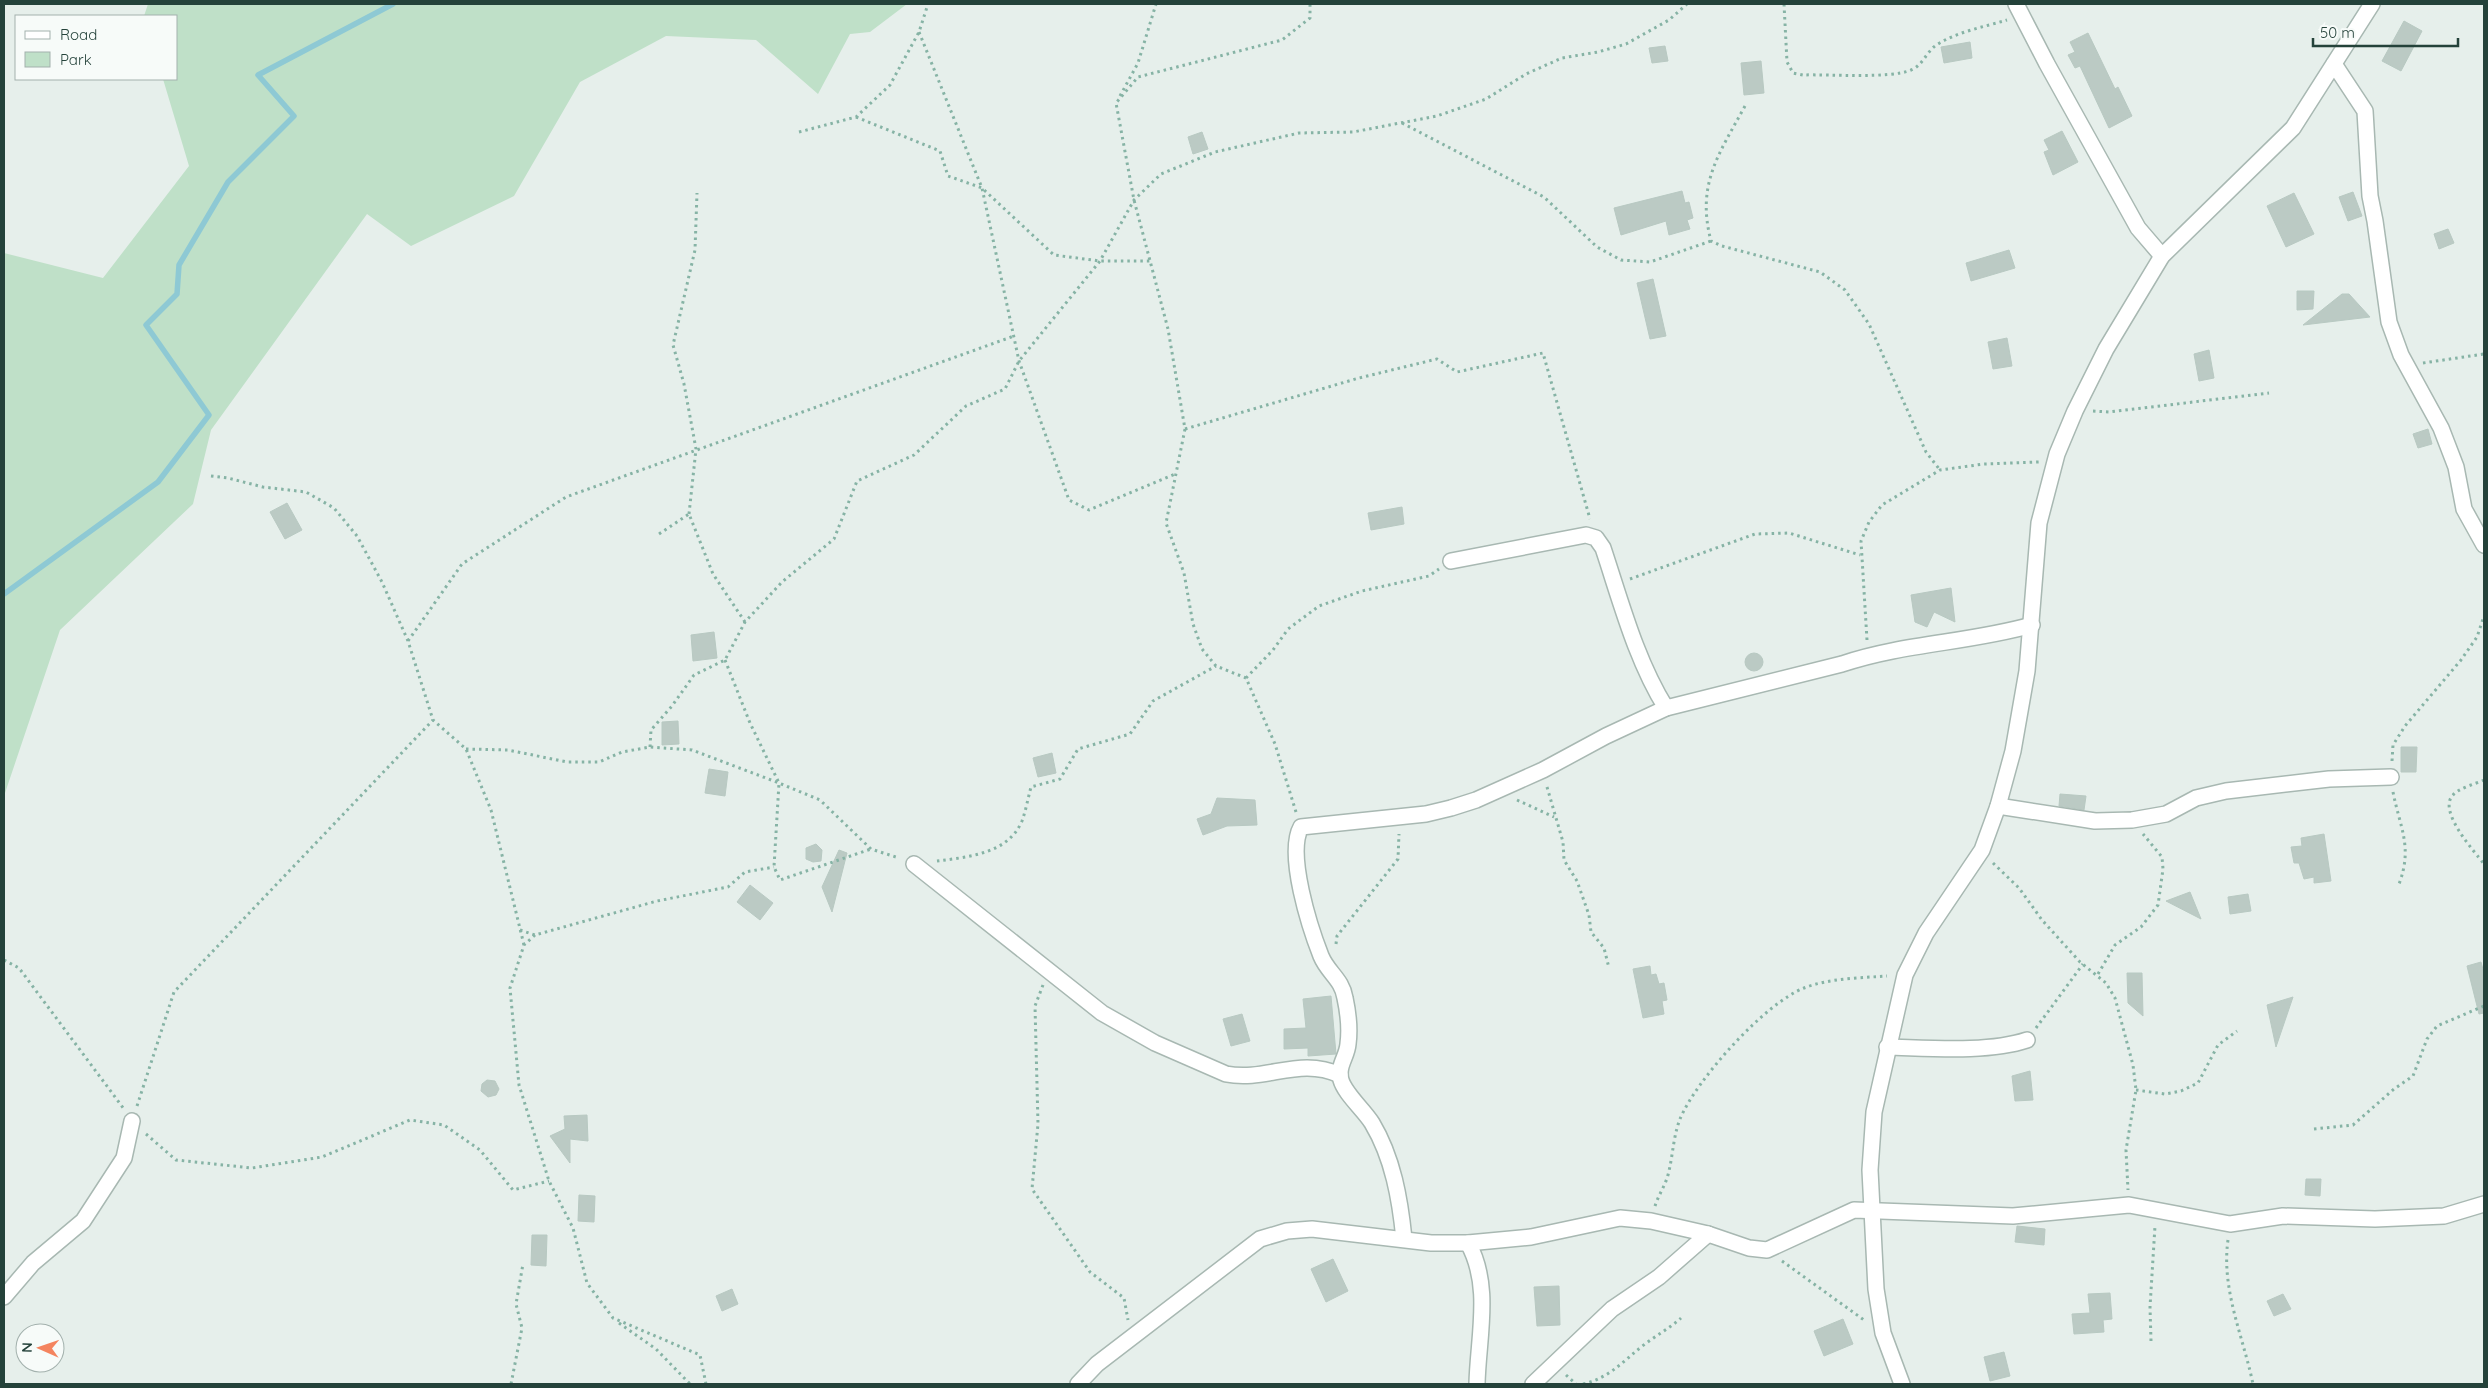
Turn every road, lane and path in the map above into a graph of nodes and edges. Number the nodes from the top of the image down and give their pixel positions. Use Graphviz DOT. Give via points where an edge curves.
graph roads {
  1 [pos="928,4"];
  2 [pos="1156,4"];
  3 [pos="1310,4"];
  4 [pos="1687,4"];
  5 [pos="1784,4"];
  6 [pos="2372,4"];
  7 [pos="2019,10"];
  8 [pos="919,32"];
  9 [pos="2334,64"];
  10 [pos="1116,103"];
  11 [pos="1745,106"];
  12 [pos="856,117"];
  13 [pos="1401,122"];
  14 [pos="799,132"];
  15 [pos="982,188"];
  16 [pos="697,193"];
  17 [pos="1134,200"];
  18 [pos="1711,240"];
  19 [pos="2162,256"];
  20 [pos="1100,261"];
  21 [pos="1150,261"];
  22 [pos="1014,336"];
  23 [pos="2484,354"];
  24 [pos="1019,361"];
  25 [pos="2407,364"];
  26 [pos="2270,393"];
  27 [pos="2075,411"];
  28 [pos="1184,428"];
  29 [pos="696,449"];
  30 [pos="2055,462"];
  31 [pos="1940,470"];
  32 [pos="1176,474"];
  33 [pos="211,476"];
  34 [pos="689,514"];
  35 [pos="658,534"];
  36 [pos="1596,538"];
  37 [pos="2484,545"];
  38 [pos="1860,555"];
  39 [pos="1451,561"];
  40 [pos="1615,584"];
  41 [pos="2484,616"];
  42 [pos="746,622"];
  43 [pos="2032,625"];
  44 [pos="408,641"];
  45 [pos="1869,655"];
  46 [pos="724,660"];
  47 [pos="1216,666"];
  48 [pos="1246,678"];
  49 [pos="1666,708"];
  50 [pos="433,720"];
  51 [pos="650,747"];
  52 [pos="466,749"];
  53 [pos="1542,770"];
  54 [pos="2392,777"];
  55 [pos="2484,780"];
  56 [pos="779,783"];
  57 [pos="1495,790"];
  58 [pos="1998,806"];
  59 [pos="1399,816"];
  60 [pos="1555,818"];
  61 [pos="2132,820"];
  62 [pos="1301,827"];
  63 [pos="871,849"];
  64 [pos="1982,850"];
  65 [pos="914,864"];
  66 [pos="2484,864"];
  67 [pos="774,867"];
  68 [pos="2399,884"];
  69 [pos="519,930"];
  70 [pos="535,935"];
  71 [pos="524,944"];
  72 [pos="1335,945"];
  73 [pos="4,960"];
  74 [pos="2083,964"];
  75 [pos="1609,968"];
  76 [pos="1048,971"];
  77 [pos="2098,974"];
  78 [pos="1905,975"];
  79 [pos="2484,1006"];
  80 [pos="2237,1031"];
  81 [pos="2026,1040"];
  82 [pos="1887,1046"];
  83 [pos="1340,1075"];
  84 [pos="2136,1090"];
  85 [pos="132,1121"];
  86 [pos="2314,1129"];
  87 [pos="549,1181"];
  88 [pos="2484,1204"];
  89 [pos="2130,1205"];
  90 [pos="2156,1210"];
  91 [pos="1872,1212"];
  92 [pos="1651,1221"];
  93 [pos="2230,1224"];
  94 [pos="1708,1234"];
  95 [pos="1404,1239"];
  96 [pos="1468,1243"];
  97 [pos="1767,1250"];
  98 [pos="523,1264"];
  99 [pos="4,1297"];
  100 [pos="613,1318"];
  101 [pos="1681,1318"];
  102 [pos="1883,1333"];
  103 [pos="1132,1338"];
  104 [pos="2151,1341"];
  105 [pos="511,1384"];
  106 [pos="690,1384"];
  107 [pos="706,1384"];
  108 [pos="1078,1384"];
  109 [pos="1477,1384"];
  110 [pos="1533,1384"];
  111 [pos="1583,1384"];
  112 [pos="1902,1384"];
  113 [pos="2253,1384"];
  1 -- 8 [label="path"];
  2 -- 10 [label="path" via="1138,63"];
  3 -- 10 [label="path" via="1310,18 1282,40 1138,77"];
  4 -- 13 [label="path" via="1669,20 1626,44 1562,58 1526,74 1486,99 1437,116"];
  5 -- 7 [label="path" via="1787,62 1793,73 1803,75 1911,70 1935,46"];
  6 -- 9 [label="street"];
  7 -- 19 [label="street" via="2138,228"];
  8 -- 12 [label="path" via="890,85"];
  8 -- 15 [label="path"];
  9 -- 19 [label="street" via="2292,128"];
  9 -- 25 [label="street" via="2365,111 2370,196 2388,313"];
  10 -- 17 [label="path"];
  11 -- 18 [label="path" via="1713,166 1704,206"];
  12 -- 14 [label="path"];
  12 -- 15 [label="path" via="940,151 948,176"];
  13 -- 17 [label="path" via="1353,132 1299,133 1215,152 1161,174"];
  13 -- 18 [label="path" via="1544,197 1597,246 1622,260 1650,262"];
  15 -- 20 [label="path" via="1054,255"];
  15 -- 22 [label="path"];
  16 -- 29 [label="path" via="695,250 674,345"];
  17 -- 20 [label="path"];
  17 -- 21 [label="path"];
  18 -- 31 [label="path" via="1722,246 1820,272 1845,290 1869,324 1926,452"];
  19 -- 27 [label="street" via="2106,349"];
  20 -- 21 [label="path"];
  20 -- 24 [label="path"];
  21 -- 28 [label="path" via="1168,329"];
  22 -- 24 [label="path"];
  22 -- 29 [label="path"];
  23 -- 25 [label="path"];
  24 -- 32 [label="path" via="1070,500 1089,510"];
  24 -- 42 [label="path" via="1004,389 966,406 914,455 856,482 834,539 782,582"];
  25 -- 37 [label="street" via="2441,428 2456,467 2464,508"];
  26 -- 27 [label="path" via="2109,412"];
  27 -- 30 [label="street"];
  28 -- 32 [label="path"];
  28 -- 36 [label="path" via="1437,359 1457,372 1543,353"];
  29 -- 34 [label="path"];
  29 -- 44 [label="path" via="566,497 462,564"];
  30 -- 31 [label="path" via="1984,464"];
  30 -- 43 [label="street" via="2039,523"];
  31 -- 38 [label="path" via="1882,505 1869,522 1861,541"];
  32 -- 47 [label="path" via="1166,523 1184,572 1192,624 1202,649"];
  33 -- 44 [label="path" via="306,492 334,508 357,536"];
  34 -- 35 [label="path"];
  34 -- 42 [label="path" via="713,574"];
  36 -- 39 [label="street" via="1586,535"];
  36 -- 40 [label="street" via="1603,548"];
  38 -- 40 [label="path" via="1790,532 1755,534"];
  38 -- 45 [label="path"];
  39 -- 48 [label="path" via="1429,576 1362,591 1319,606 1288,629"];
  40 -- 49 [label="street" via="1632,634"];
  41 -- 54 [label="path" via="2477,637 2461,660 2405,726 2393,746"];
  42 -- 46 [label="path"];
  43 -- 45 [label="street" via="1995,636"];
  43 -- 58 [label="street" via="2013,751"];
  44 -- 50 [label="path"];
  45 -- 49 [label="street"];
  46 -- 51 [label="path" via="694,676 651,730"];
  46 -- 56 [label="path"];
  47 -- 48 [label="path"];
  47 -- 65 [label="path" via="1153,701 1130,734 1078,749 1060,779 1030,787 1022,820 1011,839 979,855"];
  48 -- 62 [label="path" via="1276,744"];
  49 -- 53 [label="street"];
  50 -- 52 [label="path"];
  50 -- 85 [label="path" via="174,992"];
  51 -- 52 [label="path" via="622,752 599,762 567,762 508,750"];
  51 -- 56 [label="path" via="692,750"];
  52 -- 69 [label="path" via="491,810"];
  53 -- 57 [label="street"];
  53 -- 60 [label="path"];
  54 -- 61 [label="street" via="2329,779 2226,791 2196,798 2166,814"];
  54 -- 68 [label="path" via="2393,794 2405,838 2406,866"];
  55 -- 66 [label="path" via="2453,794 2449,800 2456,829"];
  56 -- 63 [label="path" via="820,800"];
  56 -- 67 [label="path"];
  57 -- 59 [label="street" via="1451,808"];
  57 -- 60 [label="path"];
  58 -- 61 [label="street" via="2095,822"];
  58 -- 64 [label="street"];
  59 -- 62 [label="street"];
  59 -- 72 [label="path" via="1398,859 1337,936"];
  60 -- 75 [label="path" via="1563,842 1564,860 1577,881 1589,915 1591,932 1604,948"];
  61 -- 77 [label="path" via="2162,857 2158,905 2141,927 2115,946"];
  62 -- 83 [label="street" via="1296,838 1301,890 1322,957 1342,984 1345,999 1348,1043"];
  63 -- 65 [label="path"];
  63 -- 67 [label="path" via="780,880"];
  64 -- 74 [label="path"];
  64 -- 78 [label="street" via="1926,933"];
  65 -- 76 [label="street"];
  67 -- 70 [label="path" via="746,872 728,887 657,901"];
  69 -- 70 [label="path"];
  69 -- 71 [label="path"];
  70 -- 71 [label="path"];
  71 -- 87 [label="path" via="510,988 519,1085"];
  73 -- 85 [label="path" via="19,968"];
  74 -- 77 [label="path"];
  74 -- 81 [label="path"];
  76 -- 83 [label="street" via="1102,1013 1155,1043 1226,1074 1248,1076 1310,1067 1324,1068"];
  76 -- 103 [label="path" via="1035,1006 1038,1124 1032,1189 1090,1272 1124,1298"];
  77 -- 84 [label="path" via="2115,998 2133,1065"];
  78 -- 82 [label="street"];
  78 -- 92 [label="path" via="1846,979 1805,988 1779,1001 1748,1029 1711,1072 1681,1118 1672,1146 1668,1175"];
  79 -- 86 [label="path" via="2437,1026 2427,1039 2414,1076 2394,1088 2353,1125"];
  80 -- 84 [label="path" via="2218,1045 2198,1083 2165,1094"];
  81 -- 82 [label="street" via="2000,1047"];
  82 -- 91 [label="street" via="1874,1112 1870,1170"];
  83 -- 95 [label="street" via="1344,1087 1372,1123 1389,1164 1400,1200"];
  84 -- 89 [label="path" via="2126,1150"];
  85 -- 87 [label="path" via="176,1160 252,1168 322,1156 410,1120 444,1125 480,1150 513,1190"];
  85 -- 99 [label="street" via="124,1158 83,1221 33,1263"];
  87 -- 100 [label="path" via="573,1228 587,1283"];
  88 -- 93 [label="street" via="2444,1216 2375,1219 2282,1216"];
  89 -- 90 [label="street"];
  89 -- 91 [label="street" via="2013,1216"];
  90 -- 93 [label="street"];
  90 -- 104 [label="path"];
  91 -- 97 [label="street" via="1854,1210"];
  91 -- 102 [label="street" via="1876,1290"];
  92 -- 94 [label="street"];
  92 -- 96 [label="street" via="1620,1218 1531,1237"];
  93 -- 113 [label="path" via="2226,1255 2228,1286"];
  94 -- 97 [label="street" via="1749,1248"];
  94 -- 110 [label="street" via="1659,1277 1612,1309"];
  95 -- 96 [label="street"];
  95 -- 103 [label="street" via="1312,1229 1287,1231 1260,1239"];
  96 -- 109 [label="street" via="1477,1258 1481,1277"];
  97 -- 102 [label="path"];
  98 -- 105 [label="path" via="516,1304 522,1328"];
  100 -- 106 [label="path" via="656,1349"];
  100 -- 107 [label="path" via="700,1355"];
  101 -- 111 [label="path" via="1621,1366 1598,1381"];
  102 -- 112 [label="street"];
  103 -- 108 [label="street" via="1096,1364"];
}
